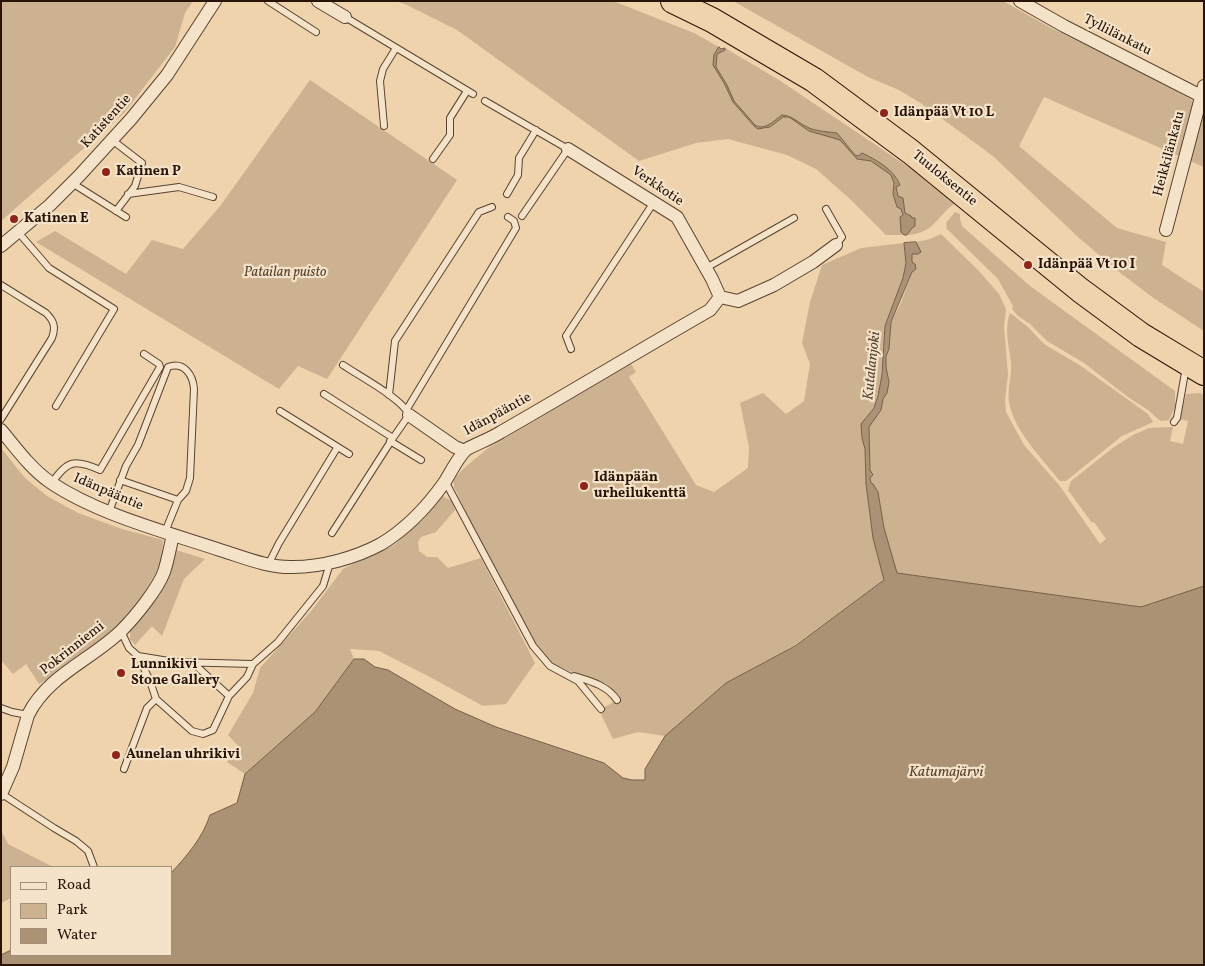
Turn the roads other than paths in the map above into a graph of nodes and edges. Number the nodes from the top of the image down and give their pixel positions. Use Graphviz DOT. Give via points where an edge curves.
graph roads {
  1 [pos="216,1"];
  2 [pos="268,1"];
  3 [pos="318,1"];
  4 [pos="673,1"];
  5 [pos="1020,1"];
  6 [pos="345,17"];
  7 [pos="316,32"];
  8 [pos="396,48"];
  9 [pos="1202,91"];
  10 [pos="485,101"];
  11 [pos="384,126"];
  12 [pos="536,130"];
  13 [pos="112,140"];
  14 [pos="568,149"];
  15 [pos="433,159"];
  16 [pos="72,183"];
  17 [pos="128,194"];
  18 [pos="507,194"];
  19 [pos="213,198"];
  20 [pos="654,202"];
  21 [pos="492,207"];
  22 [pos="826,209"];
  23 [pos="116,211"];
  24 [pos="522,216"];
  25 [pos="126,217"];
  26 [pos="508,217"];
  27 [pos="794,218"];
  28 [pos="1166,230"];
  29 [pos="18,232"];
  30 [pos="836,245"];
  31 [pos="1,246"];
  32 [pos="706,268"];
  33 [pos="1,285"];
  34 [pos="720,298"];
  35 [pos="571,349"];
  36 [pos="144,354"];
  37 [pos="343,366"];
  38 [pos="1195,368"];
  39 [pos="324,394"];
  40 [pos="389,395"];
  41 [pos="56,406"];
  42 [pos="280,411"];
  43 [pos="408,412"];
  44 [pos="1,419"];
  45 [pos="1174,422"];
  46 [pos="1,430"];
  47 [pos="392,439"];
  48 [pos="338,448"];
  49 [pos="465,451"];
  50 [pos="349,454"];
  51 [pos="421,460"];
  52 [pos="120,480"];
  53 [pos="445,481"];
  54 [pos="52,484"];
  55 [pos="178,500"];
  56 [pos="109,512"];
  57 [pos="169,533"];
  58 [pos="332,533"];
  59 [pos="330,563"];
  60 [pos="268,565"];
  61 [pos="121,631"];
  62 [pos="138,656"];
  63 [pos="192,662"];
  64 [pos="253,664"];
  65 [pos="566,673"];
  66 [pos="230,696"];
  67 [pos="156,699"];
  68 [pos="617,700"];
  69 [pos="1,708"];
  70 [pos="601,708"];
  71 [pos="28,715"];
  72 [pos="124,769"];
  73 [pos="2,794"];
  74 [pos="94,866"];
  1 -- 13 [label="street, Katistentie" via="167,75"];
  2 -- 7 [label="lane"];
  3 -- 6 [label="street"];
  4 -- 38 [label="highway, Tuuloksentie" via="814,80 911,152 1080,290 1141,335"];
  5 -- 9 [label="street, Tyllilänkatu" via="1064,26"];
  6 -- 8 [label="lane"];
  8 -- 11 [label="lane" via="382,69 380,81"];
  8 -- 15 [label="lane" via="470,92 450,118 450,135"];
  9 -- 28 [label="street, Heikkilänkatu"];
  10 -- 12 [label="lane"];
  12 -- 14 [label="lane"];
  12 -- 18 [label="lane" via="519,158 518,175"];
  13 -- 16 [label="street, Katistentie"];
  13 -- 17 [label="lane" via="142,163 135,186"];
  14 -- 20 [label="street, Verkkotie"];
  14 -- 24 [label="lane"];
  16 -- 23 [label="lane"];
  16 -- 29 [label="street, Katistentie"];
  17 -- 19 [label="lane" via="179,187"];
  17 -- 23 [label="lane"];
  20 -- 32 [label="street, Verkkotie" via="677,217"];
  20 -- 35 [label="lane" via="566,336"];
  21 -- 40 [label="lane" via="479,212 395,342"];
  22 -- 30 [label="lane" via="842,237"];
  23 -- 25 [label="lane"];
  26 -- 43 [label="lane" via="516,228"];
  27 -- 32 [label="lane"];
  29 -- 31 [label="street, Katistentie"];
  29 -- 41 [label="lane" via="50,268 114,309"];
  30 -- 34 [label="street" via="774,285 738,301"];
  32 -- 34 [label="street, Verkkotie"];
  33 -- 44 [label="lane" via="46,313 55,330"];
  34 -- 49 [label="street, Idänpääntie" via="710,310"];
  36 -- 54 [label="lane" via="160,367 100,470 72,462"];
  37 -- 40 [label="lane"];
  38 -- 45 [label="lane"];
  39 -- 47 [label="lane"];
  40 -- 43 [label="lane"];
  42 -- 48 [label="lane"];
  43 -- 47 [label="lane"];
  43 -- 49 [label="street"];
  46 -- 54 [label="street, Idänpääntie"];
  47 -- 51 [label="lane"];
  47 -- 58 [label="lane"];
  48 -- 50 [label="lane"];
  48 -- 60 [label="lane"];
  49 -- 53 [label="street, Idänpääntie"];
  52 -- 55 [label="lane"];
  52 -- 55 [label="lane" via="138,445 168,367 179,366 189,371 194,389 190,478 186,491"];
  52 -- 56 [label="lane"];
  53 -- 59 [label="street, Idänpääntie" via="396,534 356,555"];
  53 -- 65 [label="lane" via="533,646 550,666"];
  54 -- 56 [label="street, Idänpääntie"];
  55 -- 57 [label="lane"];
  56 -- 57 [label="street, Idänpääntie"];
  57 -- 60 [label="street, Idänpääntie"];
  57 -- 61 [label="street, Pokrinniemi" via="164,572 154,592"];
  59 -- 60 [label="street, Idänpääntie" via="292,568"];
  59 -- 64 [label="lane" via="324,586 278,642"];
  61 -- 62 [label="lane" via="129,648"];
  61 -- 71 [label="street, Pokrinniemi" via="57,679 42,693"];
  62 -- 63 [label="lane"];
  62 -- 67 [label="lane"];
  63 -- 64 [label="lane"];
  63 -- 66 [label="lane"];
  64 -- 66 [label="lane" via="247,677"];
  65 -- 68 [label="lane" via="601,685"];
  65 -- 70 [label="lane" via="578,681"];
  66 -- 67 [label="lane" via="213,730 203,734 192,731"];
  67 -- 72 [label="lane" via="147,708"];
  69 -- 71 [label="lane"];
  71 -- 73 [label="street, Pokrinniemi"];
  73 -- 74 [label="lane" via="88,850"];
}
